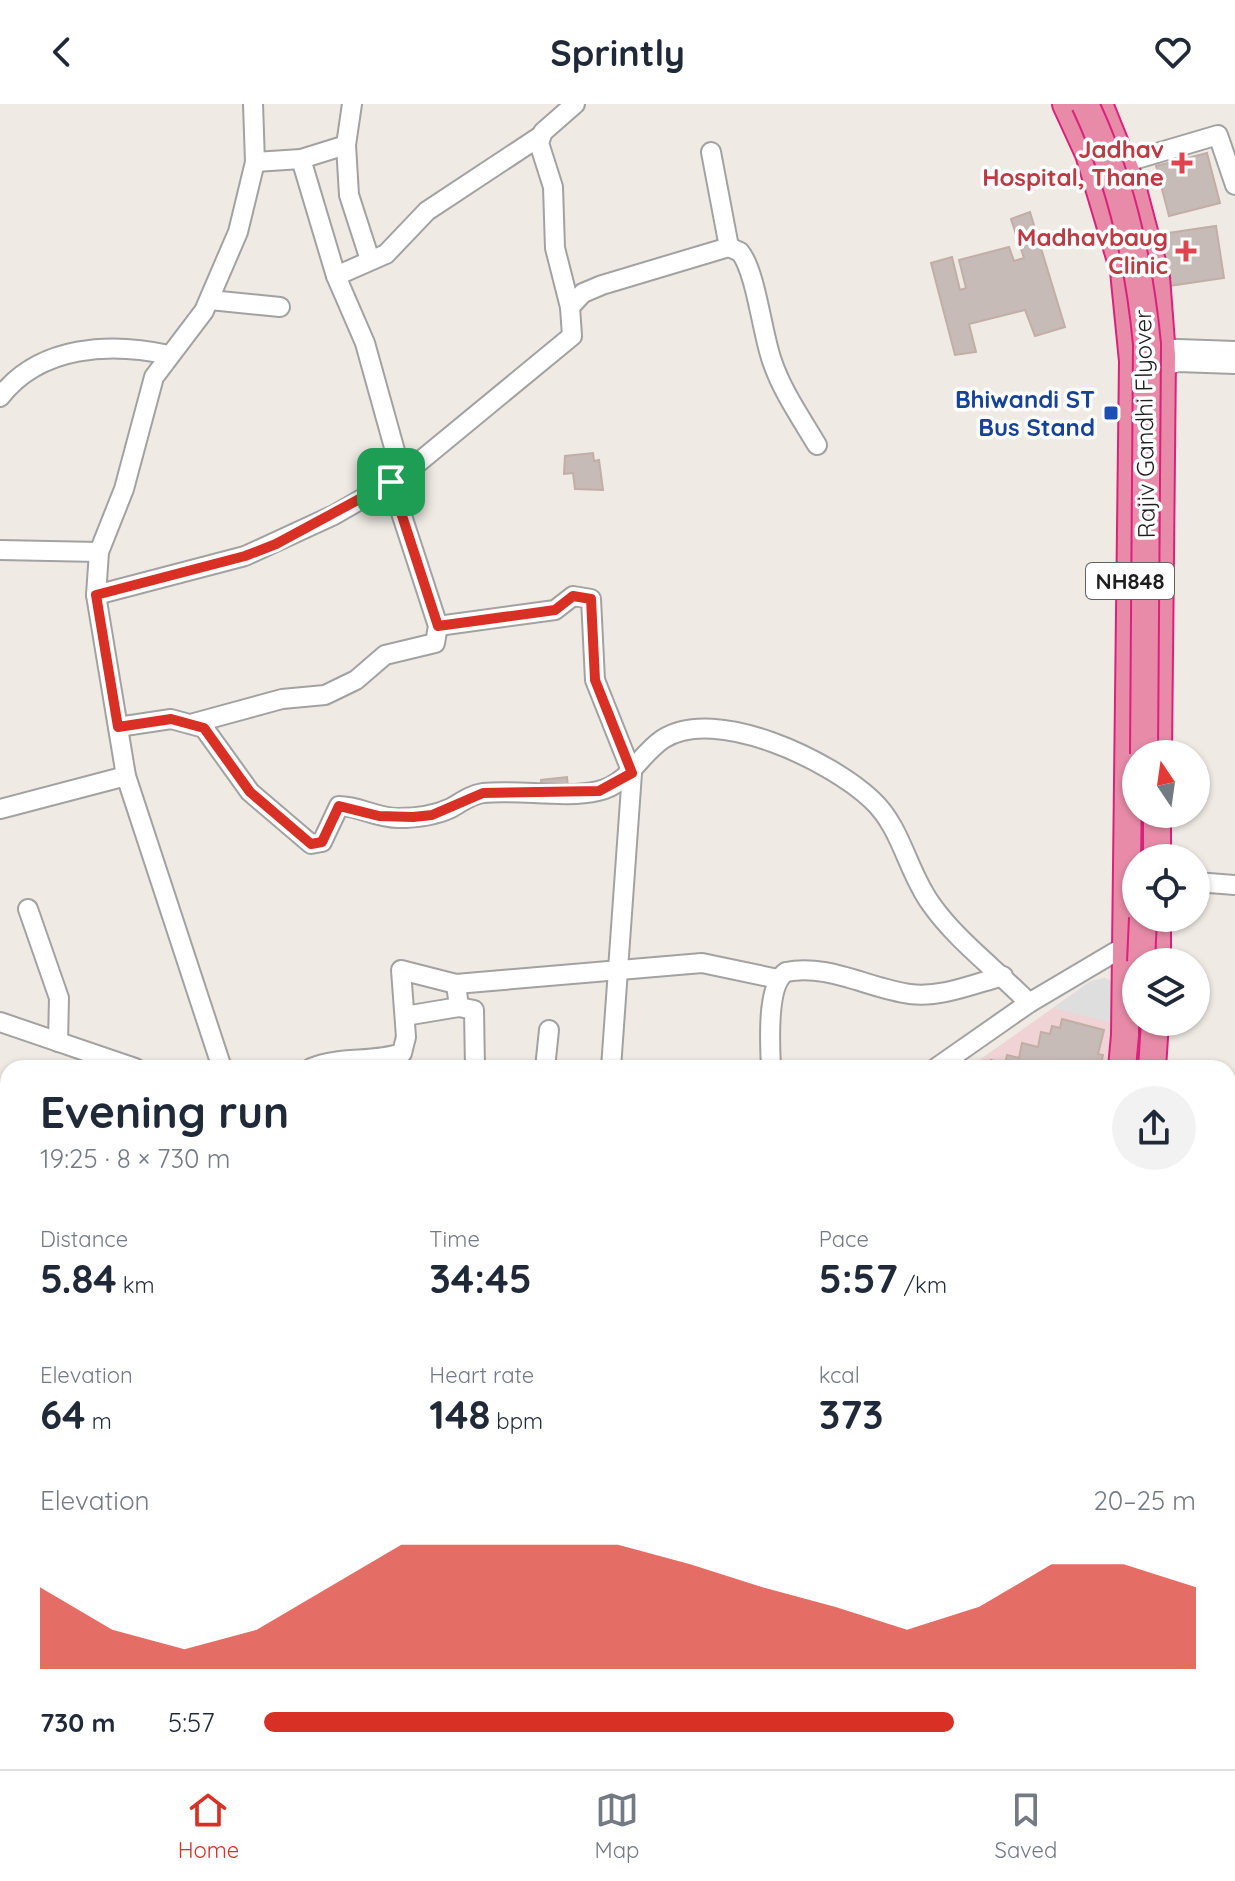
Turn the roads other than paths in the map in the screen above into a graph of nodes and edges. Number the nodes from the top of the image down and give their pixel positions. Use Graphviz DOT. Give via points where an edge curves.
graph roads {
  1 [pos="253,104"];
  2 [pos="370,104"];
  3 [pos="575,104"];
  4 [pos="1066,104"];
  5 [pos="1085,104"];
  6 [pos="1099,104"];
  7 [pos="352,110"];
  8 [pos="1227,132"];
  9 [pos="539,137"];
  10 [pos="346,145"];
  11 [pos="711,152"];
  12 [pos="301,159"];
  13 [pos="255,162"];
  14 [pos="1123,163"];
  15 [pos="1235,185"];
  16 [pos="729,247"];
  17 [pos="370,260"];
  18 [pos="336,276"];
  19 [pos="210,300"];
  20 [pos="280,307"];
  21 [pos="570,307"];
  22 [pos="1235,351"];
  23 [pos="169,355"];
  24 [pos="1161,358"];
  25 [pos="1132,361"];
  26 [pos="1235,364"];
  27 [pos="0,397"];
  28 [pos="817,445"];
  29 [pos="397,479"];
  30 [pos="0,550"];
  31 [pos="99,552"];
  32 [pos="96,595"];
  33 [pos="438,626"];
  34 [pos="194,723"];
  35 [pos="118,727"];
  36 [pos="1144,740"];
  37 [pos="1158,740"];
  38 [pos="632,773"];
  39 [pos="126,776"];
  40 [pos="0,809"];
  41 [pos="1136,844"];
  42 [pos="1210,883"];
  43 [pos="1235,885"];
  44 [pos="28,909"];
  45 [pos="1122,959"];
  46 [pos="616,967"];
  47 [pos="1003,976"];
  48 [pos="778,979"];
  49 [pos="456,984"];
  50 [pos="1029,1003"];
  51 [pos="459,1007"];
  52 [pos="405,1016"];
  53 [pos="0,1022"];
  54 [pos="549,1030"];
  55 [pos="1125,1036"];
  56 [pos="1138,1036"];
  57 [pos="1154,1036"];
  58 [pos="58,1042"];
  59 [pos="111,1060"];
  60 [pos="219,1060"];
  61 [pos="380,1060"];
  62 [pos="407,1060"];
  63 [pos="475,1060"];
  64 [pos="546,1060"];
  65 [pos="611,1060"];
  66 [pos="771,1060"];
  67 [pos="947,1060"];
  68 [pos="1123,1060"];
  69 [pos="1137,1060"];
  70 [pos="1153,1060"];
  1 -- 13 [label="street"];
  2 -- 7 [label="street"];
  3 -- 9 [label="street"];
  4 -- 25 [label="highway, NH848" via="1089,154 1124,271"];
  5 -- 36 [label="highway, Rajiv Gandhi Flyover, bridge" via="1141,277 1146,331"];
  6 -- 14 [label="highway, NH848"];
  7 -- 10 [label="street"];
  8 -- 14 [label="street"];
  8 -- 15 [label="street"];
  9 -- 17 [label="street" via="427,211 396,246"];
  9 -- 21 [label="street" via="553,187 555,248"];
  10 -- 12 [label="street"];
  10 -- 17 [label="street" via="349,195"];
  11 -- 16 [label="street"];
  12 -- 13 [label="street"];
  12 -- 18 [label="street"];
  13 -- 19 [label="street" via="238,232"];
  14 -- 24 [label="highway, NH848" via="1156,277"];
  16 -- 21 [label="street" via="591,289"];
  16 -- 28 [label="street" via="745,258 775,371"];
  17 -- 18 [label="street"];
  18 -- 29 [label="street" via="365,343"];
  19 -- 20 [label="street"];
  19 -- 23 [label="street"];
  21 -- 29 [label="street" via="572,336"];
  22 -- 24 [label="street"];
  23 -- 27 [label="street" via="117,346 64,356 24,373"];
  23 -- 31 [label="street" via="151,385 124,489"];
  24 -- 25 [label="street"];
  24 -- 26 [label="street"];
  24 -- 37 [label="highway, NH848"];
  25 -- 41 [label="highway, NH848"];
  29 -- 32 [label="street" via="266,548"];
  29 -- 33 [label="street"];
  30 -- 31 [label="street"];
  31 -- 32 [label="street"];
  32 -- 35 [label="street"];
  33 -- 34 [label="street" via="435,643 385,655 340,689"];
  33 -- 38 [label="street" via="555,610 573,596 588,596 595,616 595,680"];
  34 -- 35 [label="street" via="171,719"];
  34 -- 38 [label="street" via="213,738 250,792 311,844 322,842 339,806 379,816 432,815 483,793 599,791"];
  35 -- 39 [label="street"];
  38 -- 46 [label="street"];
  38 -- 47 [label="street" via="663,739 707,727 747,734 852,782 885,812 932,906"];
  39 -- 40 [label="street"];
  39 -- 60 [label="street"];
  42 -- 43 [label="street"];
  44 -- 58 [label="street" via="59,998"];
  45 -- 50 [label="street"];
  46 -- 48 [label="street" via="702,963"];
  46 -- 49 [label="street"];
  46 -- 65 [label="street"];
  47 -- 48 [label="street" via="925,995 815,972 793,971"];
  47 -- 50 [label="street"];
  48 -- 66 [label="street"];
  49 -- 51 [label="street"];
  49 -- 52 [label="street" via="401,970"];
  50 -- 67 [label="street"];
  51 -- 52 [label="street"];
  51 -- 63 [label="street" via="474,1010"];
  52 -- 62 [label="street"];
  53 -- 58 [label="street"];
  54 -- 64 [label="street"];
  55 -- 68 [label="highway, NH848"];
  56 -- 69 [label="highway"];
  57 -- 70 [label="highway"];
  58 -- 59 [label="street"];
  61 -- 62 [label="street"];
}
